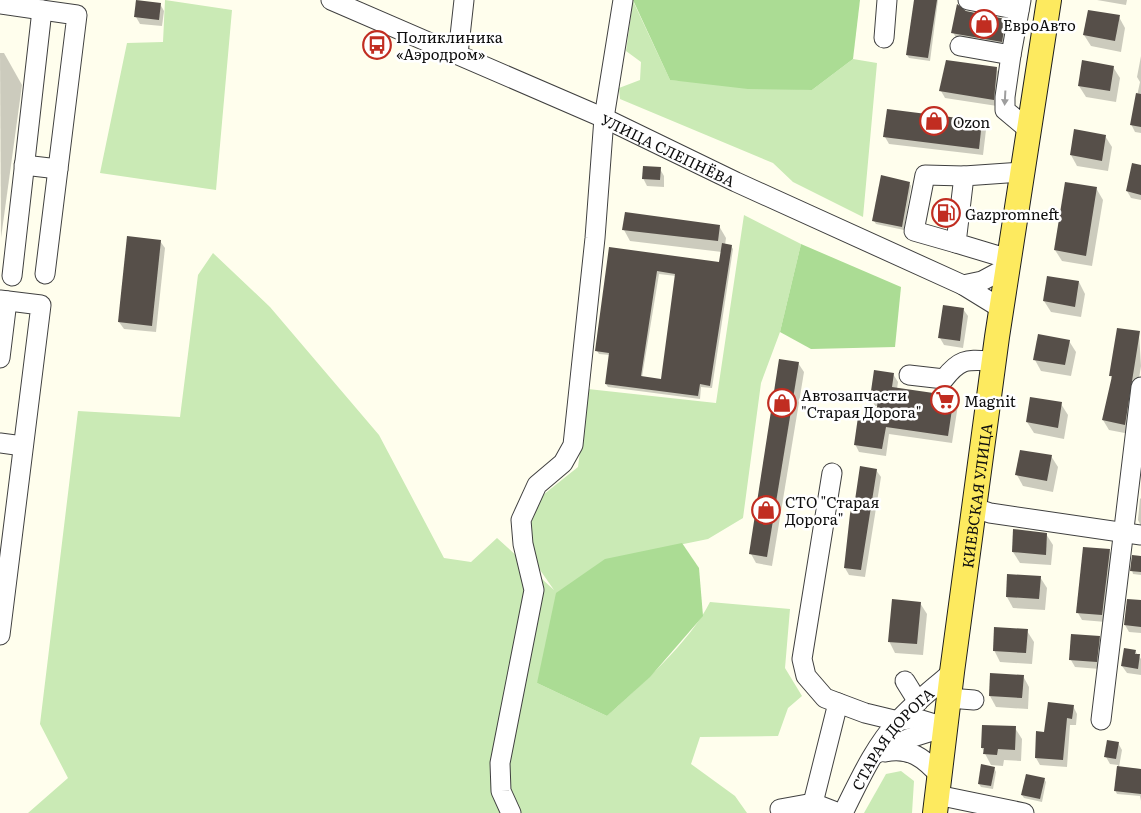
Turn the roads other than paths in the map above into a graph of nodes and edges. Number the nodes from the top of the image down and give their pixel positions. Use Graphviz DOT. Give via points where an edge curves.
graph roads {
  1 [pos="331,0"];
  2 [pos="464,0"];
  3 [pos="623,0"];
  4 [pos="887,0"];
  5 [pos="968,0"];
  6 [pos="1049,0"];
  7 [pos="0,4"];
  8 [pos="1020,5"];
  9 [pos="364,6"];
  10 [pos="42,10"];
  11 [pos="884,38"];
  12 [pos="960,46"];
  13 [pos="458,54"];
  14 [pos="1011,55"];
  15 [pos="604,118"];
  16 [pos="1029,130"];
  17 [pos="24,165"];
  18 [pos="58,169"];
  19 [pos="1022,172"];
  20 [pos="964,176"];
  21 [pos="8,227"];
  22 [pos="914,232"];
  23 [pos="956,243"];
  24 [pos="897,256"];
  25 [pos="1008,263"];
  26 [pos="45,274"];
  27 [pos="12,276"];
  28 [pos="963,285"];
  29 [pos="4,301"];
  30 [pos="1002,309"];
  31 [pos="0,358"];
  32 [pos="994,361"];
  33 [pos="909,375"];
  34 [pos="1141,387"];
  35 [pos="0,443"];
  36 [pos="24,446"];
  37 [pos="832,473"];
  38 [pos="975,508"];
  39 [pos="1132,534"];
  40 [pos="4,563"];
  41 [pos="0,635"];
  42 [pos="952,672"];
  43 [pos="905,681"];
  44 [pos="949,698"];
  45 [pos="974,700"];
  46 [pos="918,702"];
  47 [pos="838,703"];
  48 [pos="1102,720"];
  49 [pos="898,721"];
  50 [pos="945,727"];
  51 [pos="874,754"];
  52 [pos="937,795"];
  53 [pos="813,803"];
  54 [pos="780,809"];
  55 [pos="511,813"];
  56 [pos="841,813"];
  57 [pos="1024,813"];
  1 -- 9 [label="street, УЛИЦА СЛЕПНЁВА"];
  2 -- 13 [label="street"];
  3 -- 15 [label="street"];
  4 -- 11 [label="street"];
  5 -- 8 [label="street"];
  6 -- 16 [label="main road, КИЕВСКАЯ УЛИЦА"];
  7 -- 10 [label="street"];
  8 -- 14 [label="street"];
  9 -- 13 [label="street, УЛИЦА СЛЕПНЁВА"];
  10 -- 17 [label="street"];
  10 -- 18 [label="street" via="77,15"];
  12 -- 14 [label="street"];
  13 -- 15 [label="street, УЛИЦА СЛЕПНЁВА"];
  14 -- 16 [label="street, one-way" via="1005,110"];
  15 -- 24 [label="street, УЛИЦА СЛЕПНЁВА"];
  15 -- 55 [label="street" via="573,445 563,463 538,485 521,520 534,590 500,763 501,791"];
  16 -- 19 [label="main road, КИЕВСКАЯ УЛИЦА"];
  17 -- 18 [label="street"];
  17 -- 21 [label="street"];
  18 -- 26 [label="street"];
  19 -- 20 [label="street"];
  19 -- 25 [label="main road, КИЕВСКАЯ УЛИЦА"];
  20 -- 22 [label="street" via="925,175"];
  20 -- 23 [label="street"];
  21 -- 27 [label="street"];
  22 -- 23 [label="street"];
  22 -- 24 [label="street"];
  23 -- 25 [label="street"];
  24 -- 28 [label="street, УЛИЦА СЛЕПНЁВА"];
  25 -- 28 [label="street" via="982,281"];
  25 -- 30 [label="main road, КИЕВСКАЯ УЛИЦА"];
  28 -- 30 [label="street, УЛИЦА СЛЕПНЁВА"];
  29 -- 31 [label="street"];
  29 -- 36 [label="street" via="41,305"];
  30 -- 32 [label="main road, КИЕВСКАЯ УЛИЦА"];
  32 -- 33 [label="street" via="967,360 955,365 944,379"];
  32 -- 38 [label="main road, КИЕВСКАЯ УЛИЦА"];
  34 -- 39 [label="street"];
  35 -- 36 [label="street"];
  36 -- 40 [label="street"];
  37 -- 47 [label="street" via="802,659 806,676 814,688 824,698"];
  38 -- 39 [label="street"];
  38 -- 42 [label="main road, КИЕВСКАЯ УЛИЦА"];
  39 -- 48 [label="street"];
  40 -- 41 [label="street"];
  42 -- 44 [label="main road, КИЕВСКАЯ УЛИЦА"];
  42 -- 46 [label="street, СТАРАЯ ДОРОГА"];
  43 -- 46 [label="street"];
  44 -- 45 [label="street"];
  44 -- 50 [label="main road, КИЕВСКАЯ УЛИЦА"];
  46 -- 49 [label="street, СТАРАЯ ДОРОГА"];
  47 -- 49 [label="street"];
  47 -- 53 [label="street"];
  49 -- 50 [label="street" via="915,718"];
  49 -- 51 [label="street, СТАРАЯ ДОРОГА"];
  50 -- 51 [label="street"];
  50 -- 52 [label="main road, КИЕВСКАЯ УЛИЦА"];
  51 -- 52 [label="street" via="904,750 919,755"];
  51 -- 56 [label="street, СТАРАЯ ДОРОГА"];
  52 -- 57 [label="street"];
  53 -- 54 [label="street"];
  53 -- 56 [label="street"];
}
